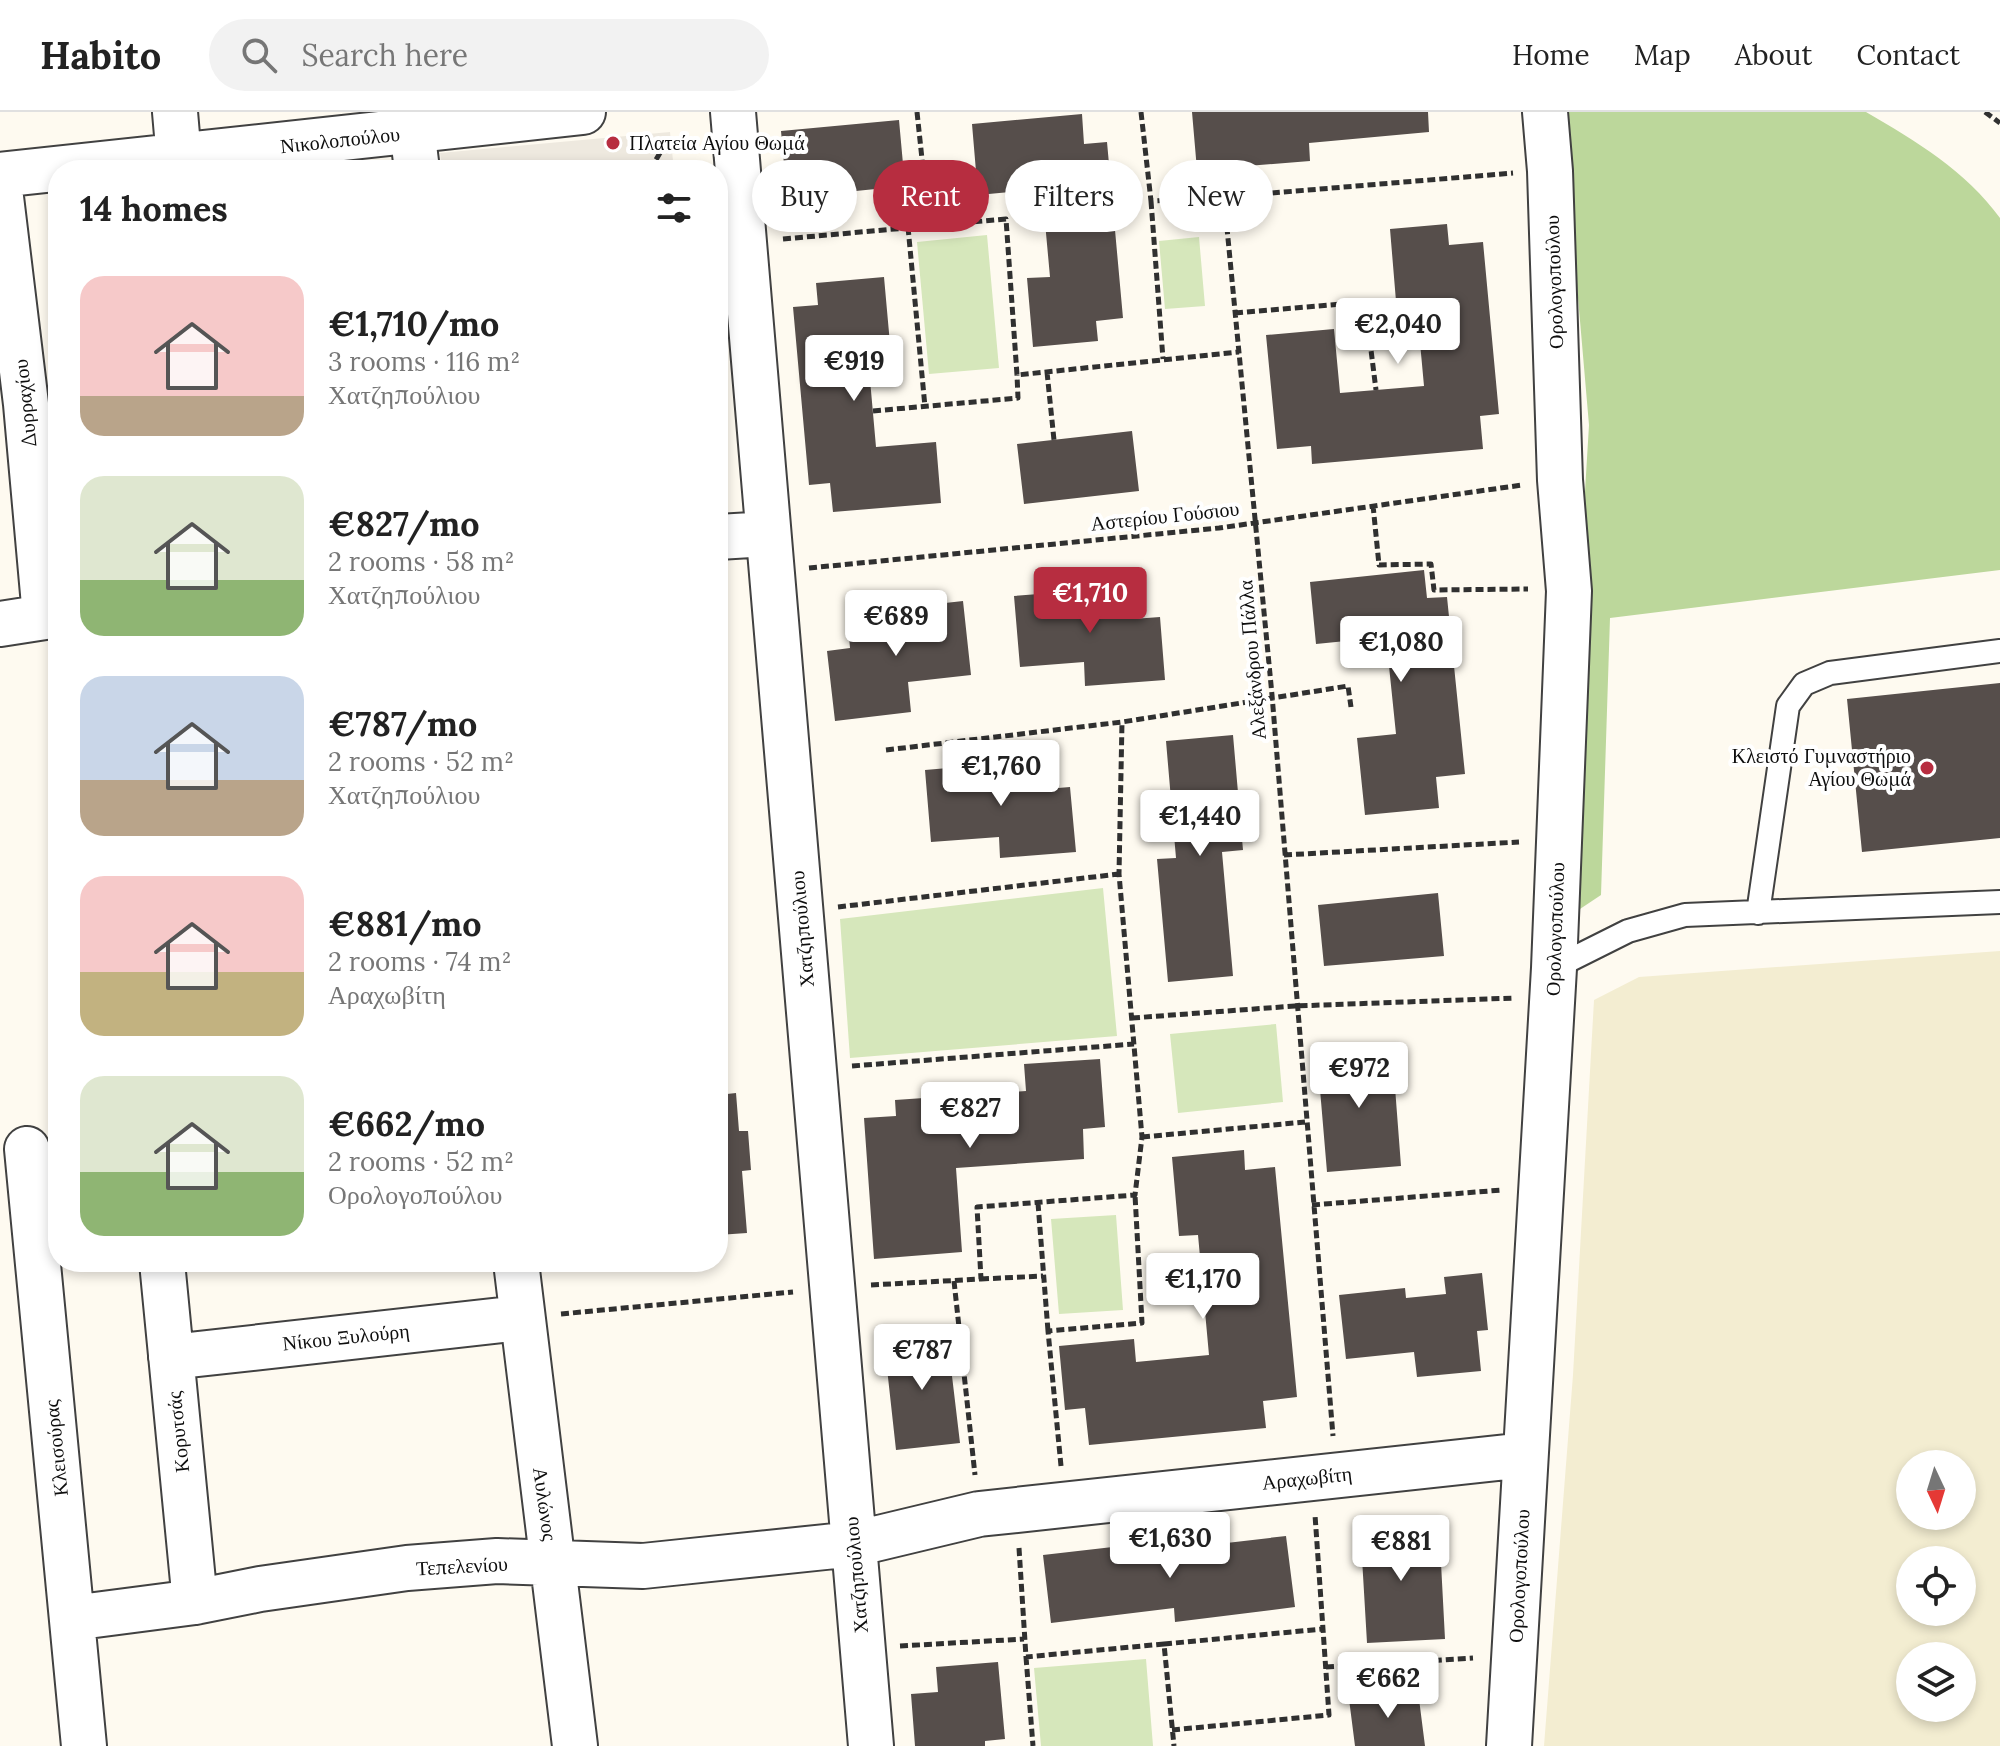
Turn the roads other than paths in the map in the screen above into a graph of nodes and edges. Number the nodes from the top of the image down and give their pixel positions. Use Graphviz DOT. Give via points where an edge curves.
graph roads {
  1 [pos="175,112"];
  2 [pos="583,112"];
  3 [pos="1545,112"];
  4 [pos="734,125"];
  5 [pos="413,138"];
  6 [pos="179,160"];
  7 [pos="207,160"];
  8 [pos="48,172"];
  9 [pos="0,175"];
  10 [pos="0,189"];
  11 [pos="13,405"];
  12 [pos="728,540"];
  13 [pos="770,553"];
  14 [pos="48,598"];
  15 [pos="48,616"];
  16 [pos="0,624"];
  17 [pos="2000,651"];
  18 [pos="2000,902"];
  19 [pos="1758,913"];
  20 [pos="1553,983"];
  21 [pos="28,1149"];
  22 [pos="163,1272"];
  23 [pos="517,1272"];
  24 [pos="521,1318"];
  25 [pos="171,1357"];
  26 [pos="1525,1455"];
  27 [pos="854,1544"];
  28 [pos="553,1566"];
  29 [pos="195,1602"];
  30 [pos="72,1618"];
  31 [pos="84,1746"];
  32 [pos="575,1746"];
  33 [pos="871,1746"];
  34 [pos="1509,1746"];
  1 -- 6 [label="street"];
  2 -- 5 [label="street, Νικολοπούλου"];
  3 -- 20 [label="street, Ορολογοπούλου" via="1569,591"];
  4 -- 13 [label="street, Χατζηπούλιου"];
  5 -- 7 [label="street, Νικολοπούλου"];
  8 -- 9 [label="street, Νικολοπούλου"];
  10 -- 11 [label="street, Δυρραχίου"];
  11 -- 14 [label="street, Δυρραχίου"];
  12 -- 13 [label="street"];
  13 -- 27 [label="street, Χατζηπούλιου"];
  15 -- 16 [label="street"];
  17 -- 19 [label="lane" via="1830,673 1804,684 1788,706"];
  18 -- 19 [label="lane"];
  19 -- 20 [label="lane" via="1685,915 1628,931"];
  20 -- 26 [label="street, Ορολογοπούλου"];
  21 -- 30 [label="street, Κλεισούρας"];
  22 -- 25 [label="street, Κορυτσάς"];
  23 -- 24 [label="street, Αυλώνος"];
  24 -- 25 [label="street, Νίκου Ξυλούρη"];
  24 -- 28 [label="street, Αυλώνος"];
  25 -- 29 [label="street, Κορυτσάς"];
  26 -- 27 [label="street, Αραχωβίτη" via="998,1512"];
  26 -- 34 [label="street, Ορολογοπούλου"];
  27 -- 28 [label="street, Τεπελενίου" via="643,1566"];
  27 -- 33 [label="street, Χατζηπούλιου"];
  28 -- 29 [label="street, Τεπελενίου" via="497,1561 407,1568"];
  28 -- 32 [label="street, Αυλώνος"];
  29 -- 30 [label="street, Τεπελενίου"];
  30 -- 31 [label="street, Κλεισούρας"];
}
